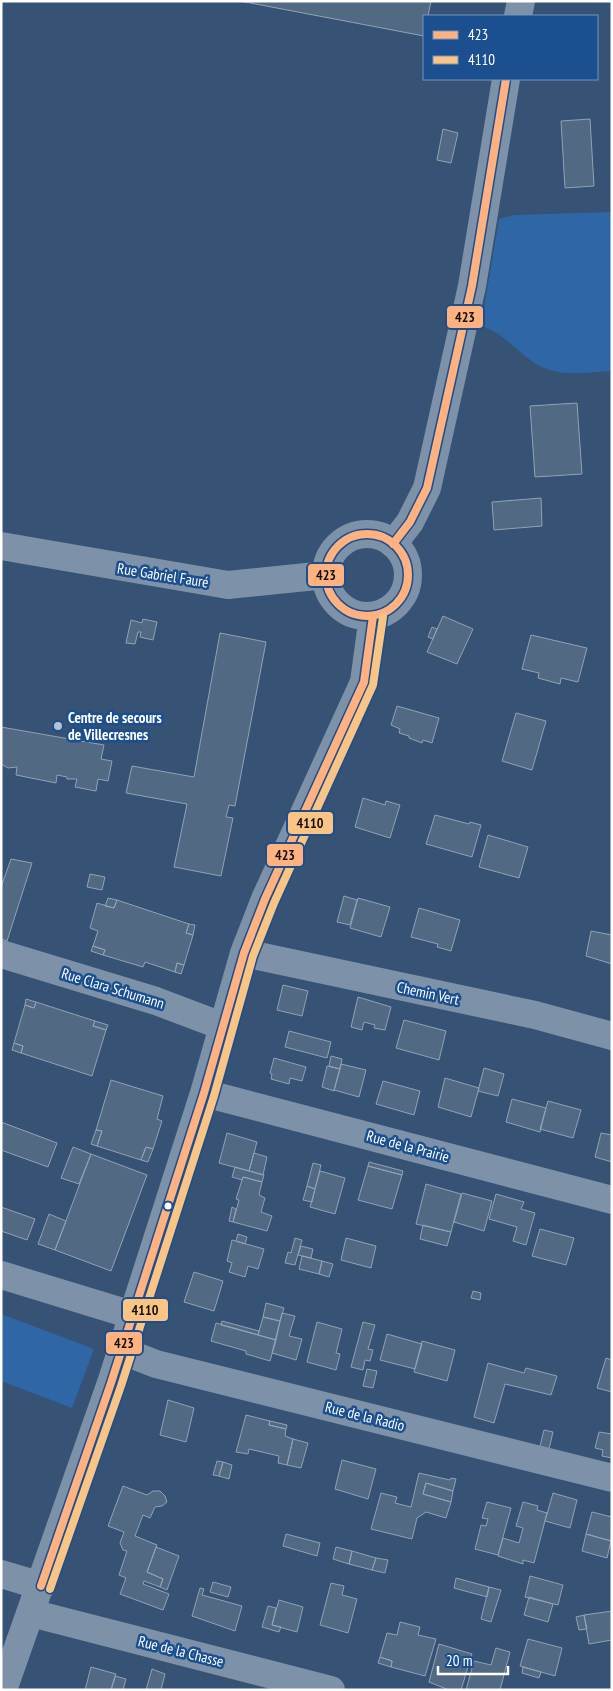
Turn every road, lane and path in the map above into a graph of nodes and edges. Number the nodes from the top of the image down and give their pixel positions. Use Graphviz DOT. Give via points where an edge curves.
graph roads {
  1 [pos="521,1"];
  2 [pos="518,15"];
  3 [pos="506,80"];
  4 [pos="393,544"];
  5 [pos="1,546"];
  6 [pos="326,576"];
  7 [pos="373,616"];
  8 [pos="1,954"];
  9 [pos="244,954"];
  10 [pos="222,1026"];
  11 [pos="612,1036"];
  12 [pos="204,1093"];
  13 [pos="612,1200"];
  14 [pos="1,1275"];
  15 [pos="132,1315"];
  16 [pos="120,1350"];
  17 [pos="612,1478"];
  18 [pos="1,1574"];
  19 [pos="40,1586"];
  20 [pos="30,1613"];
  21 [pos="3,1690"];
  22 [pos="331,1690"];
  1 -- 2 [label="street"];
  3 -- 4 [label="street" via="472,286 426,488 410,522"];
  4 -- 6 [label="street" via="372,534 349,538 332,553"];
  4 -- 7 [label="street" via="406,563 406,586 394,606"];
  5 -- 6 [label="street, Rue Gabriel Fauré" via="228,585"];
  6 -- 7 [label="street" via="332,598 340,606 350,613"];
  7 -- 9 [label="street" via="364,682 264,899"];
  8 -- 10 [label="street, Rue Clara Schumann" via="156,1001"];
  9 -- 10 [label="street"];
  9 -- 11 [label="street, Chemin Vert" via="535,1015"];
  10 -- 12 [label="street"];
  12 -- 13 [label="street, Rue de la Prairie"];
  12 -- 15 [label="street"];
  14 -- 15 [label="street"];
  15 -- 16 [label="street"];
  16 -- 17 [label="street, Rue de la Radio" via="156,1364"];
  16 -- 19 [label="street"];
  18 -- 19 [label="street"];
  19 -- 20 [label="street"];
  20 -- 21 [label="street"];
  20 -- 22 [label="street, Rue de la Chasse"];
}
